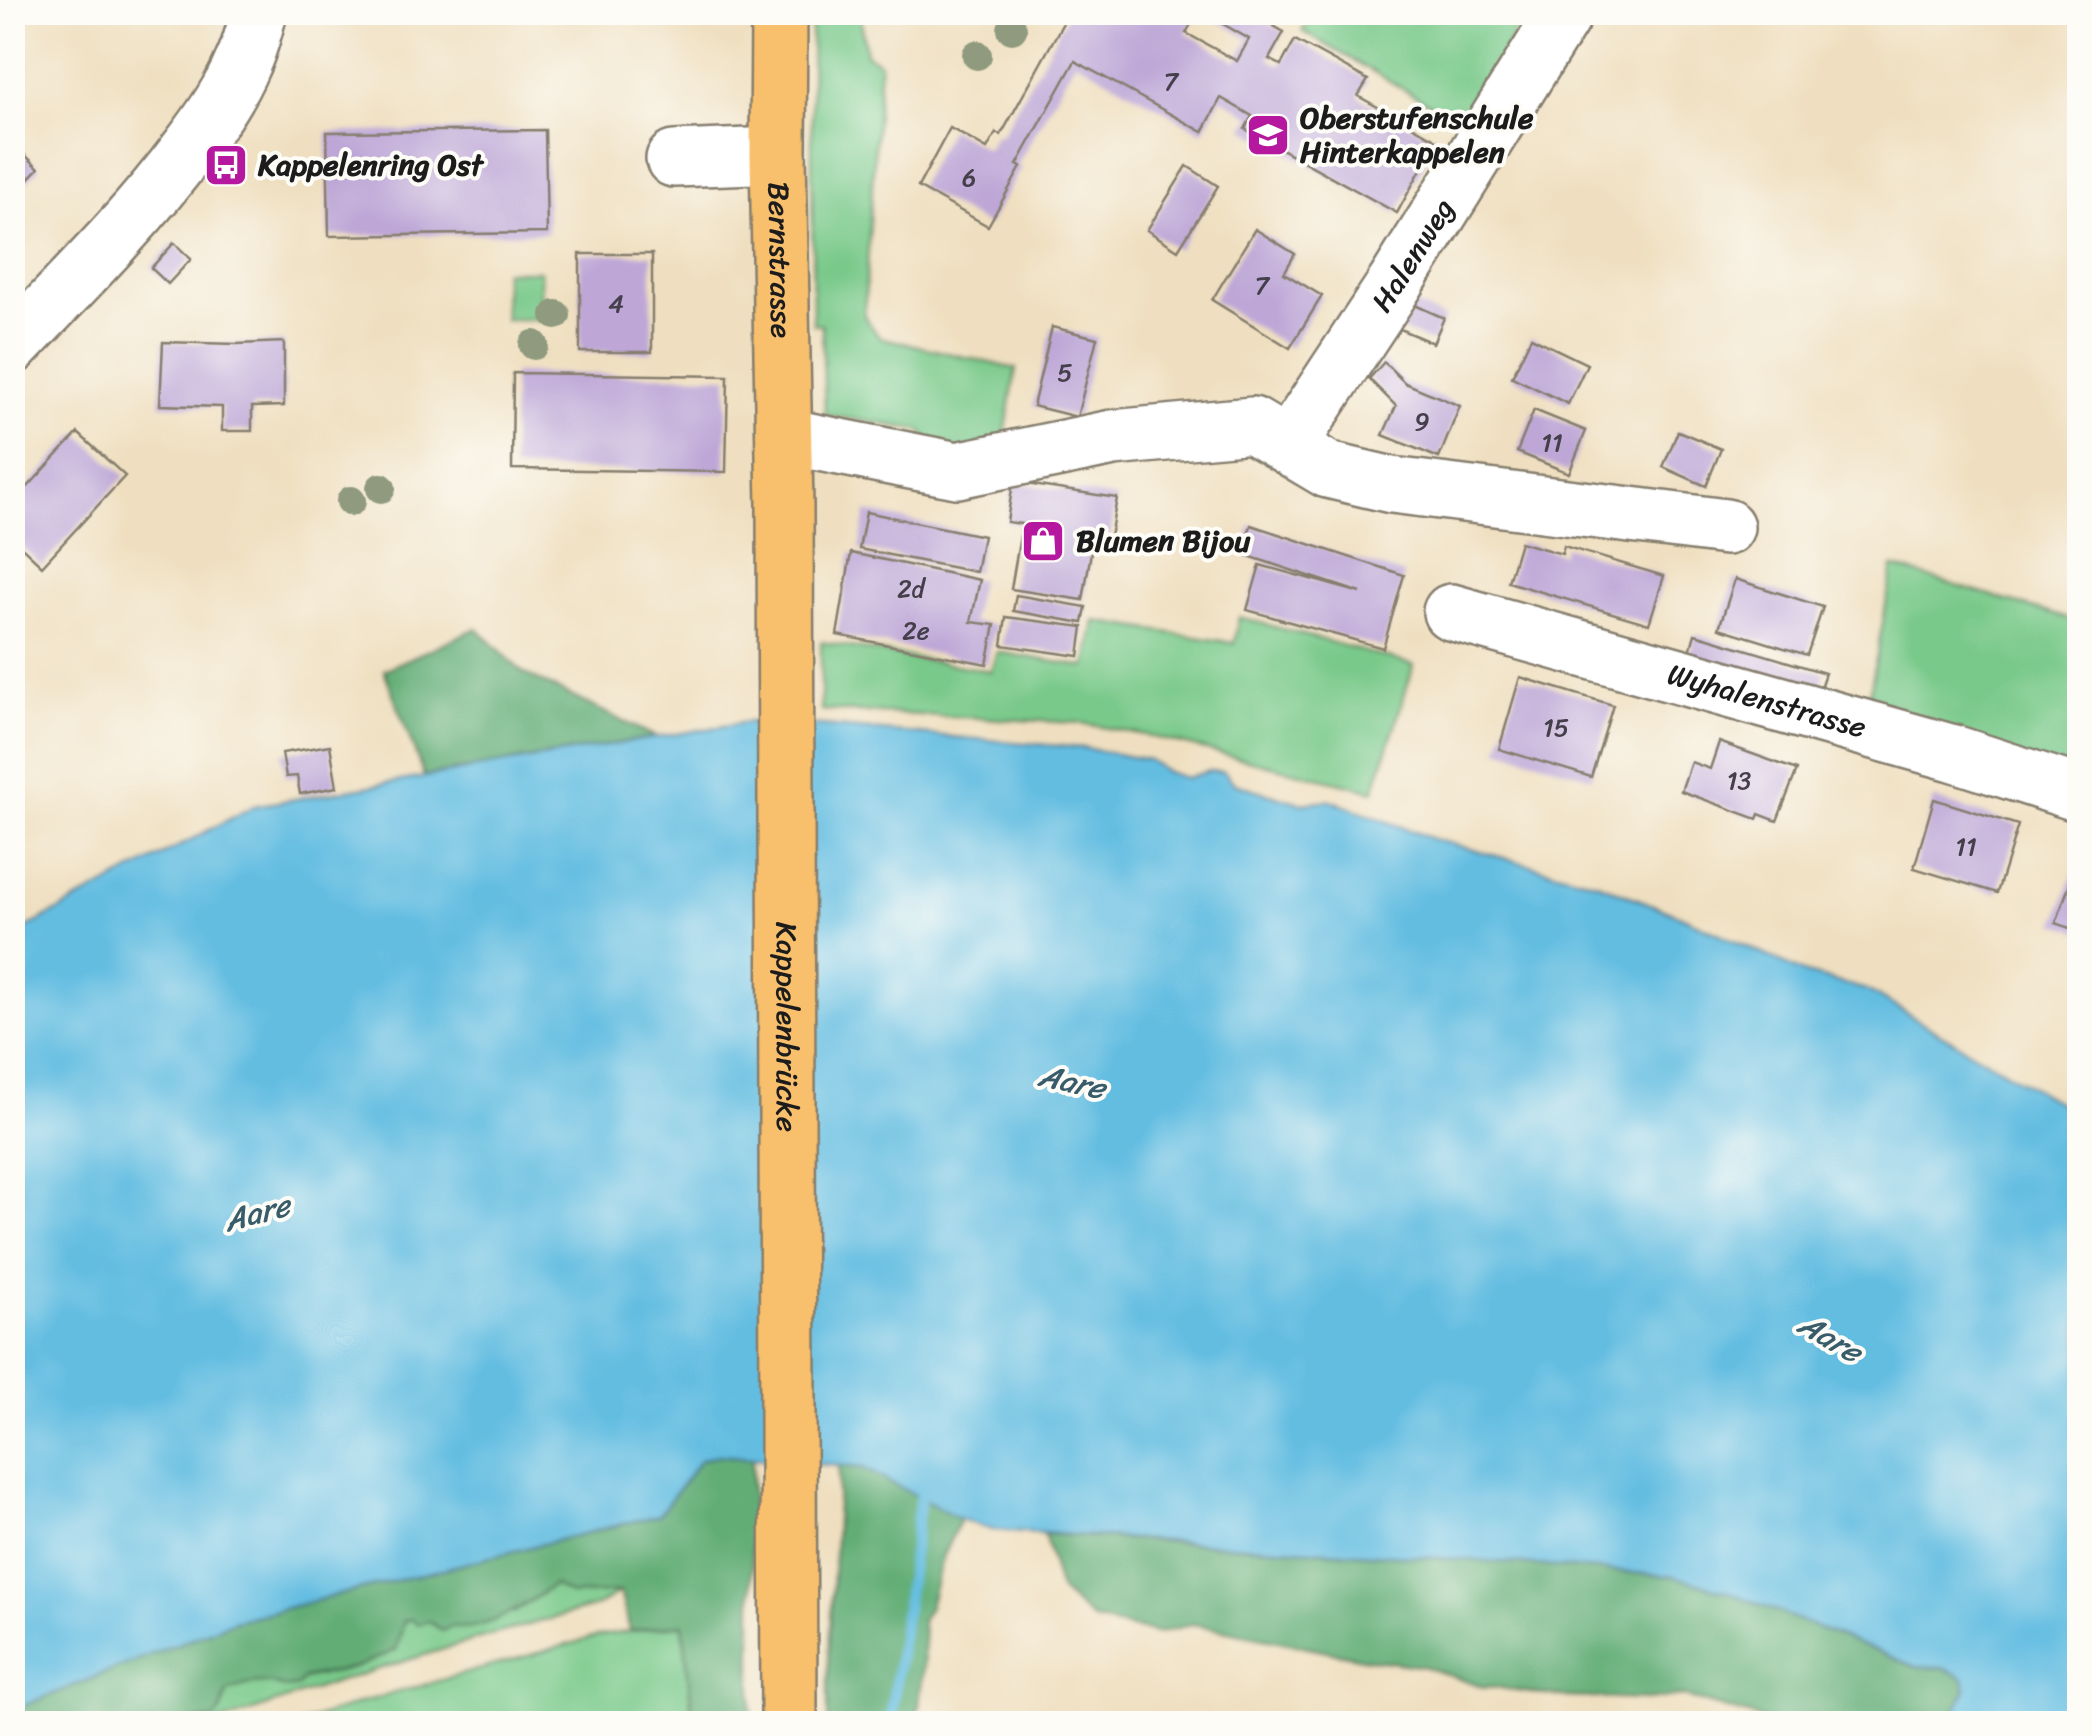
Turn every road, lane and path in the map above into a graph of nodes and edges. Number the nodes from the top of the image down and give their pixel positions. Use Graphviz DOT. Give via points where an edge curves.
graph roads {
  1 [pos="259,12"];
  2 [pos="779,12"];
  3 [pos="1565,12"];
  4 [pos="778,155"];
  5 [pos="674,159"];
  6 [pos="12,346"];
  7 [pos="784,436"];
  8 [pos="1288,446"];
  9 [pos="785,506"];
  10 [pos="1726,527"];
  11 [pos="1451,612"];
  12 [pos="2080,794"];
  13 [pos="789,1724"];
  1 -- 6 [label="street" via="243,64 198,136 132,219"];
  2 -- 4 [label="main road, Bernstrasse"];
  3 -- 8 [label="street, Halenweg"];
  4 -- 5 [label="street"];
  4 -- 7 [label="main road, Bernstrasse"];
  7 -- 8 [label="street" via="957,470 1113,438 1252,425"];
  7 -- 9 [label="main road, Bernstrasse"];
  8 -- 10 [label="street" via="1328,470 1392,486"];
  9 -- 13 [label="main road, Kappelenbrücke"];
  11 -- 12 [label="street, Wyhalenstrasse"];
}
